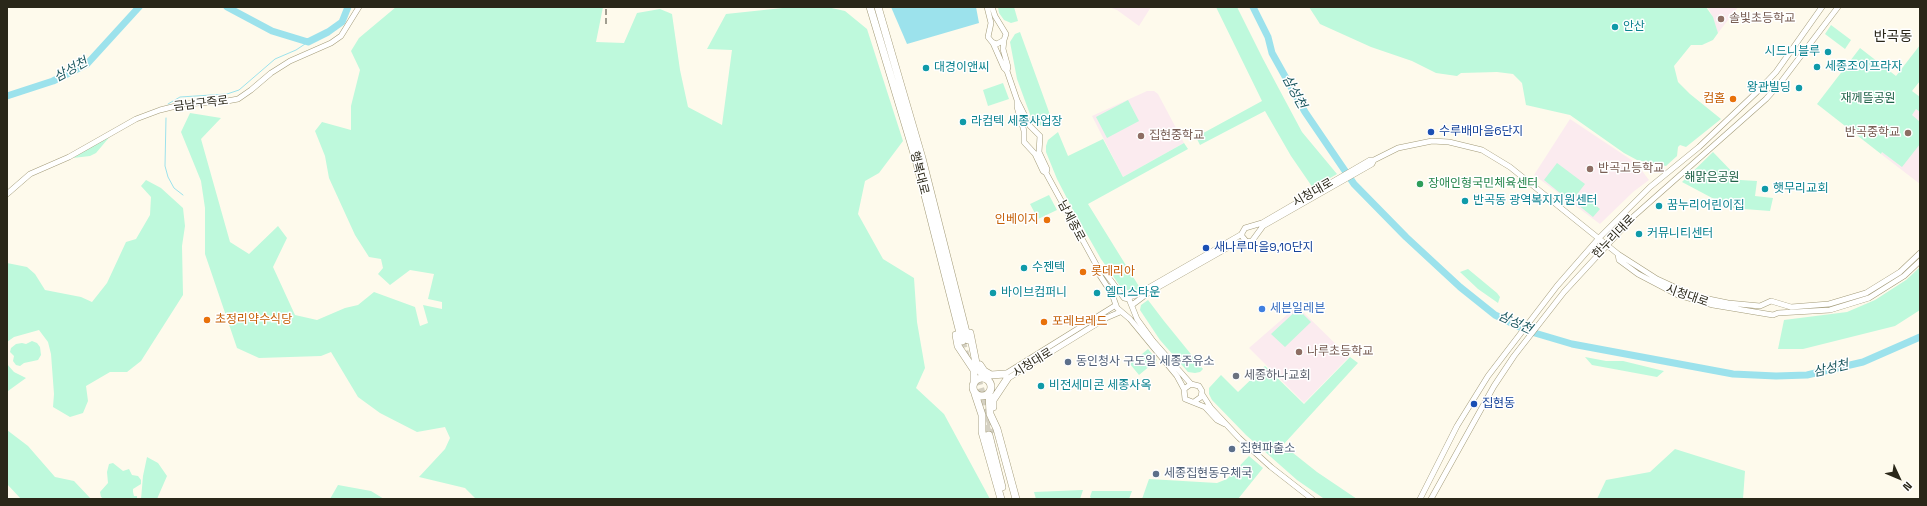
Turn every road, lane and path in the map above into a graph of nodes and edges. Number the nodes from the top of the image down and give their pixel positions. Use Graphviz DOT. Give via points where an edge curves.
graph roads {
  1 [pos="360,7"];
  2 [pos="870,7"];
  3 [pos="878,7"];
  4 [pos="987,7"];
  5 [pos="992,7"];
  6 [pos="1822,7"];
  7 [pos="1838,7"];
  8 [pos="1001,26"];
  9 [pos="990,29"];
  10 [pos="1004,40"];
  11 [pos="993,43"];
  12 [pos="1007,71"];
  13 [pos="1016,100"];
  14 [pos="1034,130"];
  15 [pos="1024,136"];
  16 [pos="1039,144"];
  17 [pos="1030,147"];
  18 [pos="1046,173"];
  19 [pos="924,180"];
  20 [pos="1328,188"];
  21 [pos="7,194"];
  22 [pos="1252,227"];
  23 [pos="1257,233"];
  24 [pos="1242,234"];
  25 [pos="1599,238"];
  26 [pos="1246,241"];
  27 [pos="1607,244"];
  28 [pos="1920,253"];
  29 [pos="1618,254"];
  30 [pos="1920,261"];
  31 [pos="1098,268"];
  32 [pos="1125,298"];
  33 [pos="1116,304"];
  34 [pos="1767,304"];
  35 [pos="1778,304"];
  36 [pos="1132,306"];
  37 [pos="1122,312"];
  38 [pos="1778,312"];
  39 [pos="1767,313"];
  40 [pos="965,342"];
  41 [pos="1006,377"];
  42 [pos="985,379"];
  43 [pos="1191,384"];
  44 [pos="974,388"];
  45 [pos="1184,389"];
  46 [pos="989,392"];
  47 [pos="1202,394"];
  48 [pos="1194,402"];
  49 [pos="1226,424"];
  50 [pos="990,432"];
  51 [pos="1001,499"];
  52 [pos="1006,499"];
  53 [pos="1011,499"];
  54 [pos="1016,499"];
  55 [pos="1312,499"];
  56 [pos="1420,499"];
  57 [pos="1431,499"];
  1 -- 21 [label="street, 금남구즉로" via="341,36 332,43 284,65 238,99 184,104 136,119 69,157 30,174"];
  2 -- 19 [label="highway, 행복대로"];
  3 -- 19 [label="highway, 행복대로"];
  4 -- 9 [label="street"];
  5 -- 8 [label="street"];
  6 -- 25 [label="street, 한누리대로" via="1776,72 1743,107 1650,187"];
  7 -- 27 [label="street, 한누리대로" via="1766,99 1668,185"];
  8 -- 9 [label="street"];
  8 -- 10 [label="street" via="1006,34"];
  9 -- 11 [label="street" via="988,37"];
  10 -- 11 [label="street"];
  10 -- 12 [label="street"];
  11 -- 12 [label="street"];
  12 -- 13 [label="street"];
  13 -- 14 [label="street"];
  13 -- 15 [label="street"];
  14 -- 15 [label="street"];
  14 -- 16 [label="street" via="1040,136"];
  15 -- 17 [label="street" via="1024,142"];
  16 -- 17 [label="street"];
  16 -- 18 [label="street, 남세종로"];
  17 -- 18 [label="street, 남세종로"];
  18 -- 31 [label="street, 남세종로"];
  19 -- 40 [label="highway, 행복대로"];
  20 -- 22 [label="street, 시청대로"];
  20 -- 23 [label="street, 시청대로" via="1268,223"];
  20 -- 25 [label="street, 시청대로" via="1372,161 1414,144 1432,141 1467,145 1482,150 1510,167"];
  22 -- 23 [label="street"];
  22 -- 24 [label="street" via="1245,228"];
  23 -- 26 [label="street" via="1252,241"];
  24 -- 26 [label="street"];
  24 -- 32 [label="street" via="1136,295"];
  25 -- 27 [label="street, 시청대로"];
  25 -- 56 [label="street, 한누리대로" via="1539,309 1488,376 1457,426"];
  26 -- 36 [label="street" via="1236,242"];
  27 -- 29 [label="street, 시청대로"];
  27 -- 57 [label="street, 한누리대로" via="1544,316 1514,356 1494,386"];
  28 -- 35 [label="street" via="1900,272 1866,292 1814,306 1791,307"];
  29 -- 34 [label="street, 시청대로" via="1657,279 1694,296 1728,303 1760,306"];
  29 -- 39 [label="street, 시청대로" via="1619,260 1634,271 1678,295 1713,305"];
  30 -- 38 [label="street" via="1904,276 1869,298 1830,310"];
  31 -- 32 [label="street, 남세종로" via="1104,270"];
  31 -- 33 [label="street, 남세종로"];
  32 -- 33 [label="street" via="1119,299"];
  32 -- 36 [label="street"];
  33 -- 37 [label="street"];
  33 -- 41 [label="street, 시청대로"];
  34 -- 35 [label="street" via="1774,301"];
  34 -- 39 [label="street"];
  35 -- 38 [label="street"];
  36 -- 37 [label="street" via="1128,312"];
  36 -- 43 [label="street" via="1137,319 1153,341"];
  37 -- 41 [label="street, 시청대로" via="1106,318"];
  37 -- 45 [label="street" via="1177,376"];
  38 -- 39 [label="street" via="1773,315"];
  40 -- 41 [label="highway" via="984,371 991,375"];
  40 -- 42 [label="highway"];
  40 -- 44 [label="highway" via="974,370"];
  41 -- 42 [label="highway"];
  41 -- 46 [label="highway"];
  41 -- 50 [label="highway" via="993,400"];
  42 -- 44 [label="highway" via="978,379"];
  42 -- 46 [label="highway" via="990,384"];
  43 -- 45 [label="street"];
  43 -- 47 [label="street" via="1199,386"];
  44 -- 46 [label="highway" via="983,396"];
  44 -- 50 [label="highway"];
  45 -- 48 [label="street" via="1185,399"];
  46 -- 50 [label="highway"];
  47 -- 48 [label="street" via="1199,400"];
  47 -- 49 [label="street"];
  48 -- 49 [label="street" via="1205,407 1217,420"];
  49 -- 55 [label="street" via="1271,467"];
  50 -- 51 [label="highway"];
  50 -- 52 [label="highway"];
  50 -- 53 [label="highway"];
  50 -- 54 [label="highway"];
}
